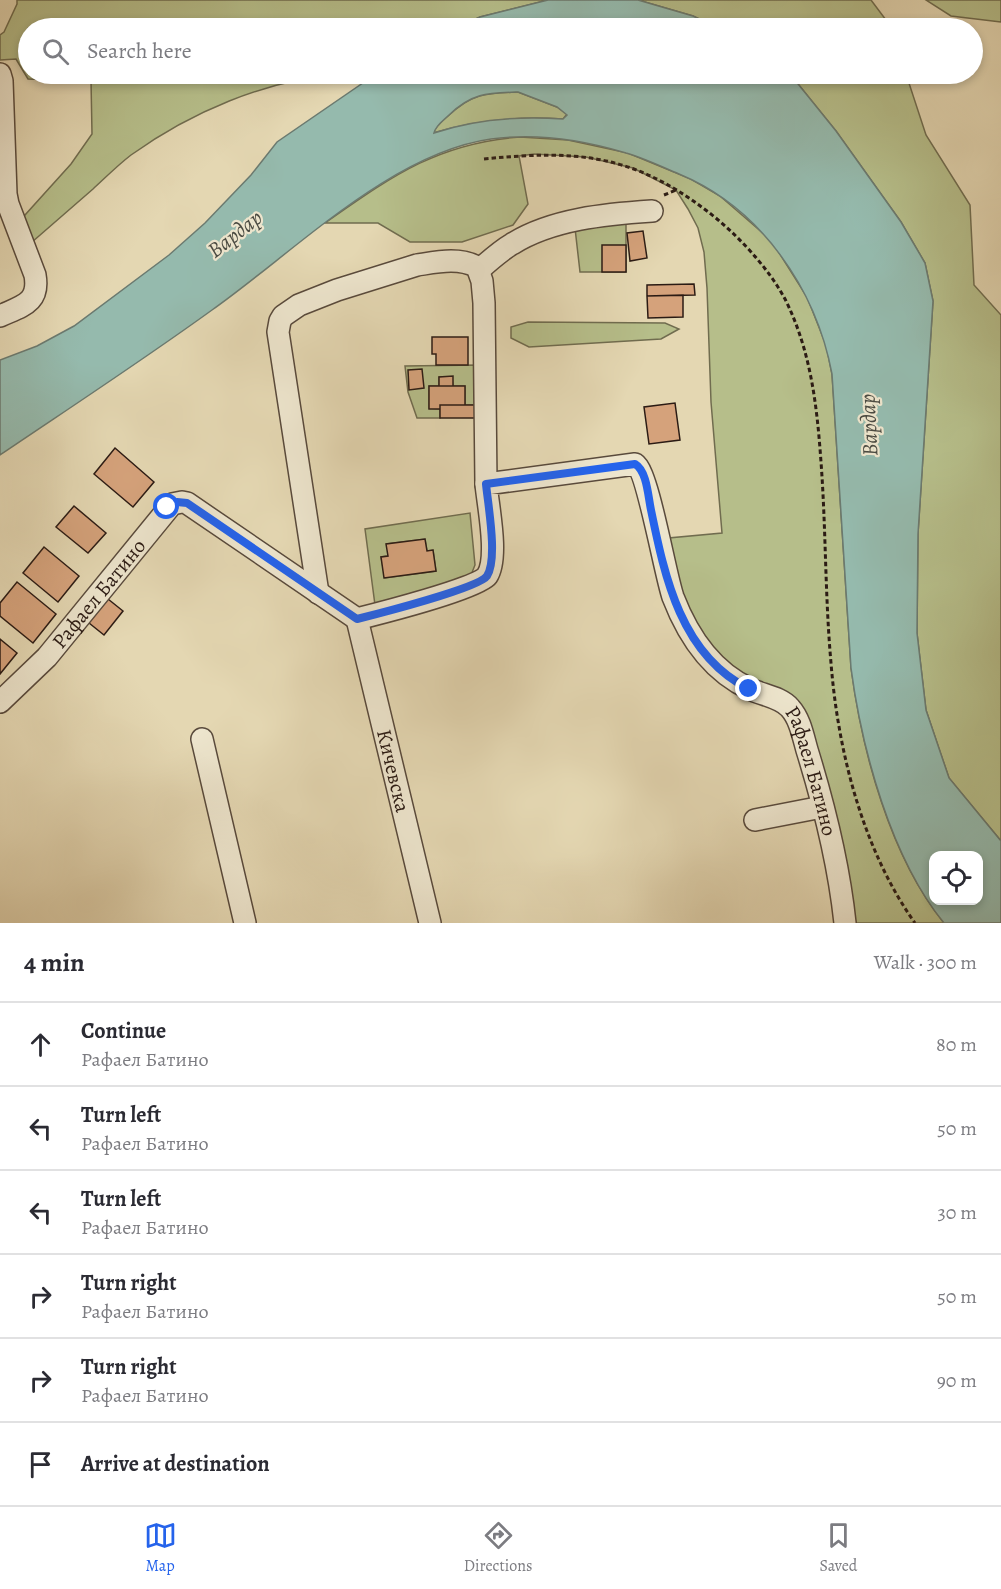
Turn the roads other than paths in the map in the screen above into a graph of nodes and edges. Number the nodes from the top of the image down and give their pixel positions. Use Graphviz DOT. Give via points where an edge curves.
graph roads {
  1 [pos="0,74"];
  2 [pos="652,211"];
  3 [pos="479,270"];
  4 [pos="0,316"];
  5 [pos="486,484"];
  6 [pos="318,593"];
  7 [pos="357,619"];
  8 [pos="0,702"];
  9 [pos="202,739"];
  10 [pos="822,807"];
  11 [pos="755,820"];
  12 [pos="245,923"];
  13 [pos="430,923"];
  14 [pos="845,923"];
  1 -- 4 [label="street" via="8,204 37,286 29,301"];
  2 -- 3 [label="street" via="593,217 529,235"];
  3 -- 5 [label="street" via="484,311"];
  3 -- 6 [label="street" via="459,262 417,265 337,290 283,316 278,332"];
  5 -- 7 [label="street" via="492,552 485,578 461,589"];
  5 -- 10 [label="street, Рафаел Батино" via="638,465 664,568 682,617 708,659 728,677 790,708 800,725"];
  6 -- 7 [label="street, Рафаел Батино"];
  6 -- 8 [label="street, Рафаел Батино" via="187,503 172,504 47,657"];
  7 -- 13 [label="street, Кичевска"];
  9 -- 12 [label="street"];
  10 -- 11 [label="street"];
  10 -- 14 [label="street, Рафаел Батино"];
}
